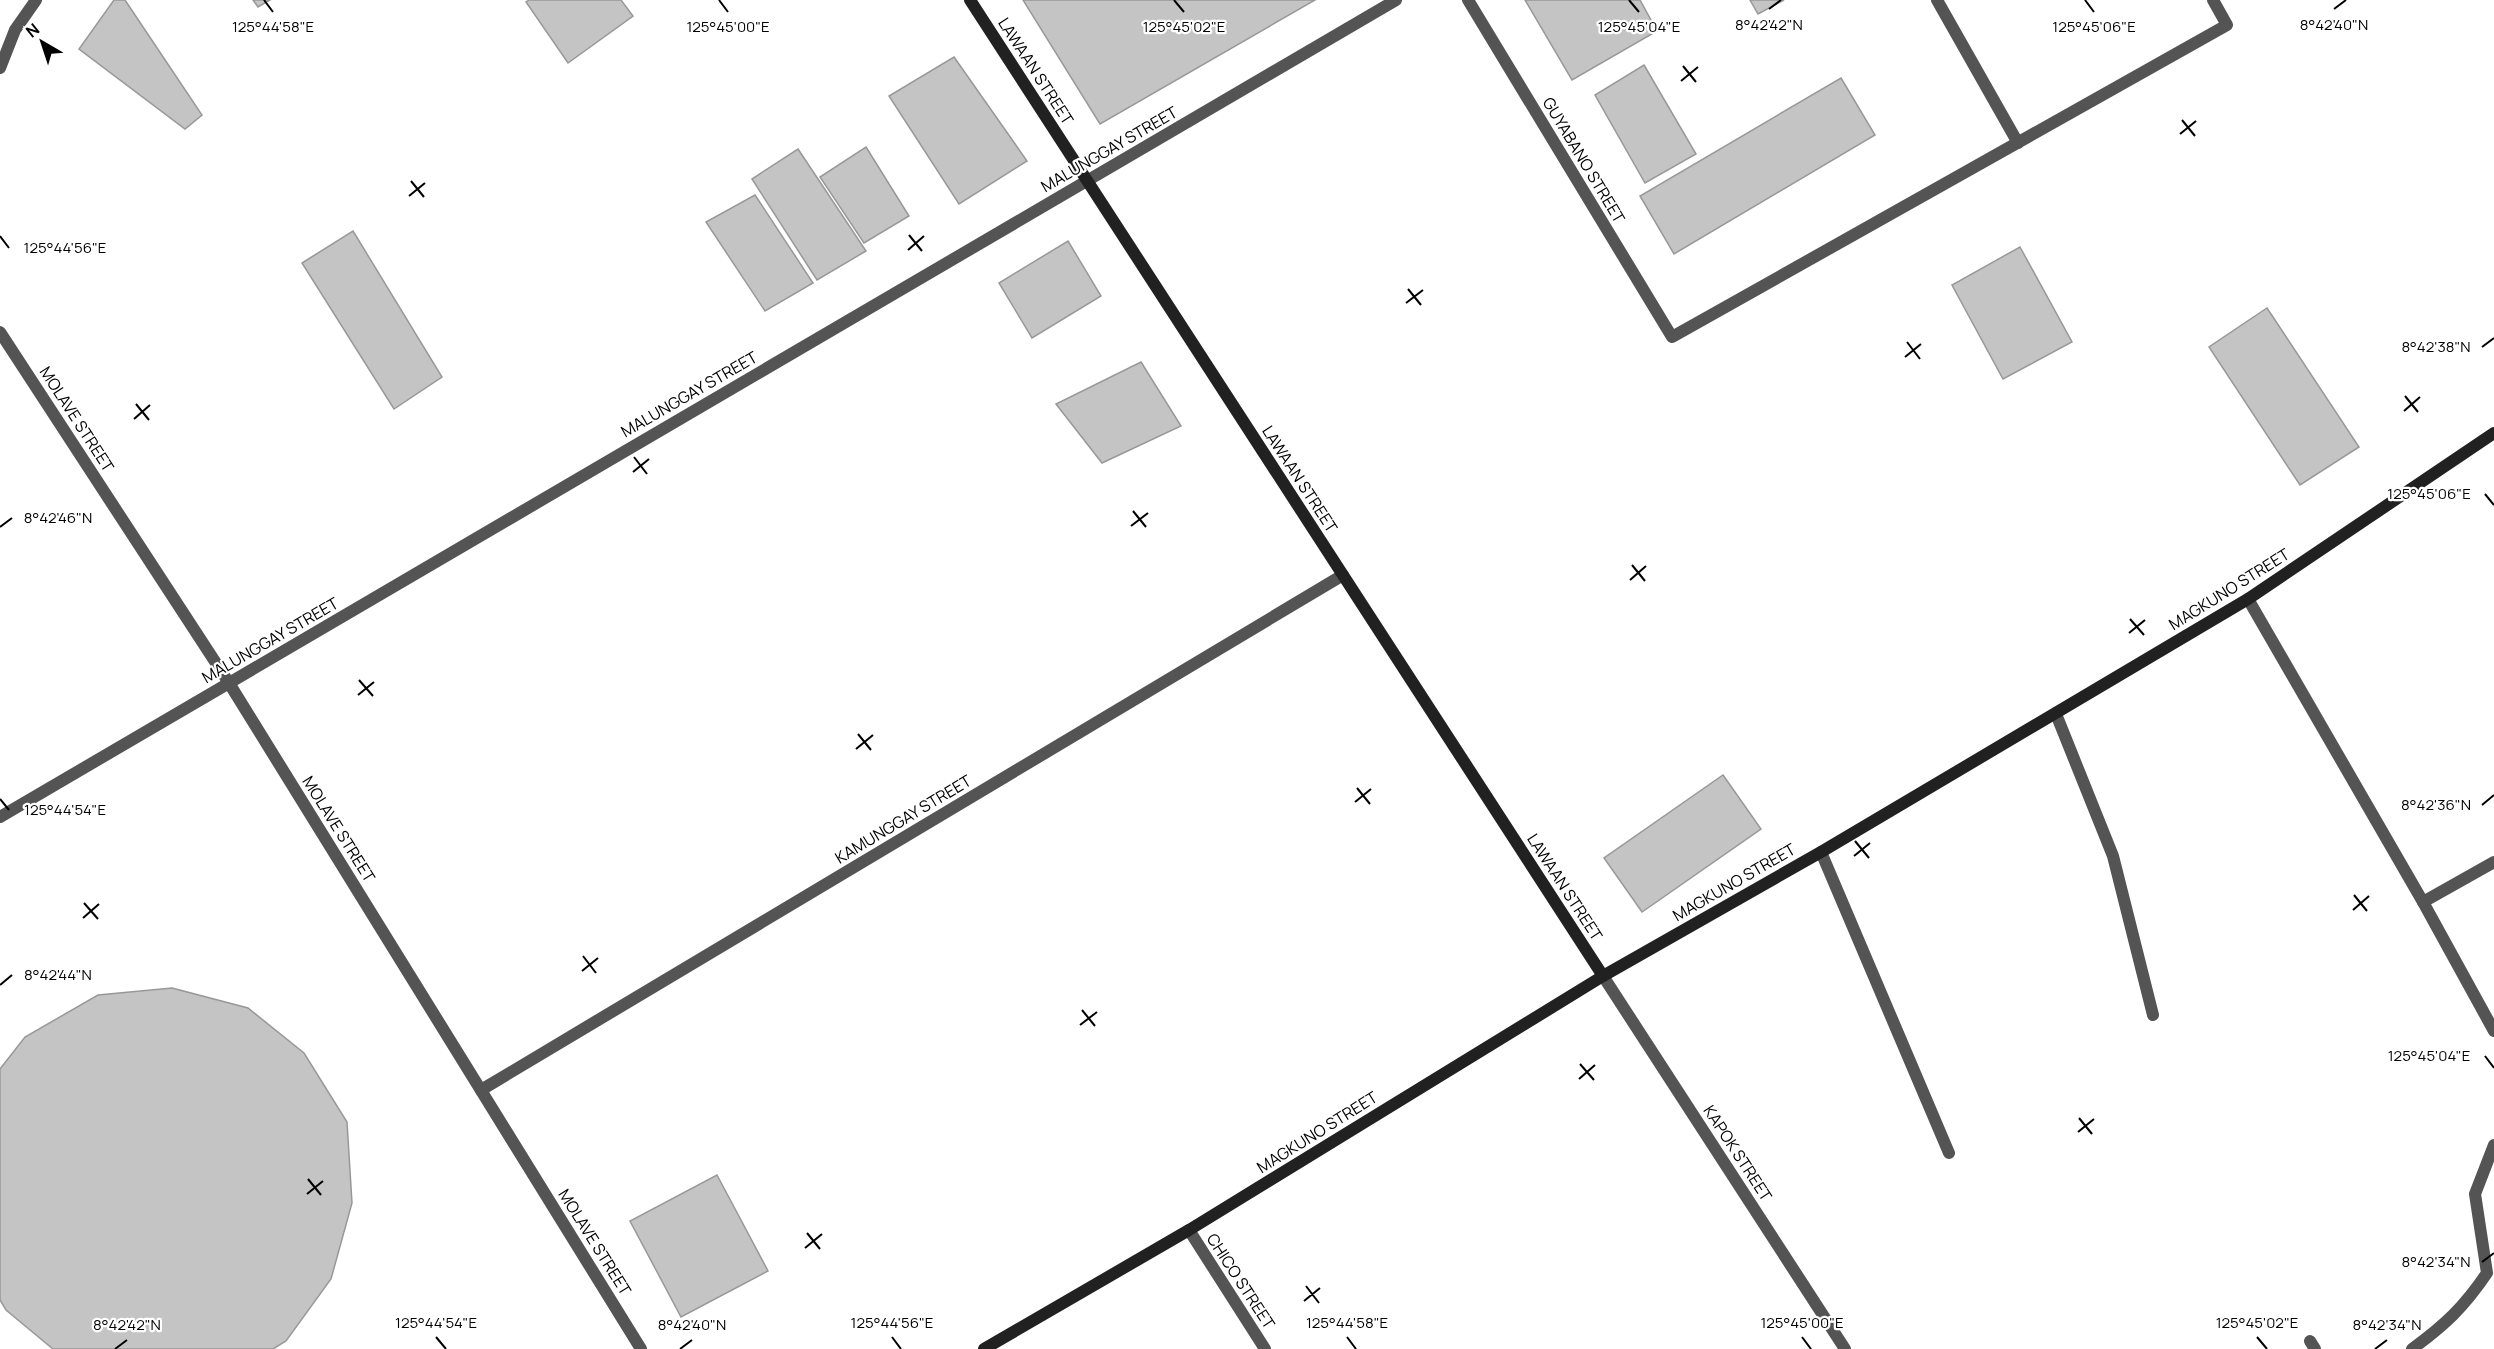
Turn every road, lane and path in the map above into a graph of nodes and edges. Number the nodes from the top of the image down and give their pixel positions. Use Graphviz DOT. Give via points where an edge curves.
graph roads {
  1 [pos="36,0"];
  2 [pos="970,0"];
  3 [pos="1396,0"];
  4 [pos="1468,0"];
  5 [pos="1937,0"];
  6 [pos="2213,0"];
  7 [pos="0,68"];
  8 [pos="2018,143"];
  9 [pos="1088,181"];
  10 [pos="0,332"];
  11 [pos="2494,433"];
  12 [pos="1343,575"];
  13 [pos="2248,599"];
  14 [pos="229,683"];
  15 [pos="2056,714"];
  16 [pos="0,817"];
  17 [pos="1821,852"];
  18 [pos="2494,862"];
  19 [pos="2423,902"];
  20 [pos="1603,976"];
  21 [pos="2153,1015"];
  22 [pos="2494,1031"];
  23 [pos="481,1090"];
  24 [pos="2494,1145"];
  25 [pos="1949,1153"];
  26 [pos="1189,1230"];
  27 [pos="641,1349"];
  28 [pos="984,1349"];
  29 [pos="1265,1349"];
  30 [pos="1845,1349"];
  31 [pos="2412,1349"];
  1 -- 7 [label="street" via="15,30"];
  2 -- 9 [label="street, LAWAAN STREET"];
  3 -- 9 [label="street, MALUNGGAY STREET"];
  4 -- 8 [label="street, GUYABANO STREET" via="1672,337"];
  5 -- 8 [label="street"];
  6 -- 8 [label="street" via="2227,25"];
  9 -- 12 [label="street, LAWAAN STREET"];
  9 -- 14 [label="street, MALUNGGAY STREET"];
  10 -- 14 [label="street, MOLAVE STREET"];
  11 -- 13 [label="street, MAGKUNO STREET"];
  12 -- 20 [label="street, LAWAAN STREET"];
  12 -- 23 [label="street, KAMUNGGAY STREET"];
  13 -- 15 [label="street, MAGKUNO STREET"];
  13 -- 19 [label="street"];
  14 -- 16 [label="street, MALUNGGAY STREET"];
  14 -- 23 [label="street, MOLAVE STREET"];
  15 -- 17 [label="street, MAGKUNO STREET"];
  15 -- 21 [label="street" via="2113,856"];
  17 -- 20 [label="street, MAGKUNO STREET"];
  17 -- 25 [label="street"];
  18 -- 19 [label="street"];
  19 -- 22 [label="street"];
  20 -- 26 [label="street, MAGKUNO STREET"];
  20 -- 30 [label="street, KAPOK STREET"];
  23 -- 27 [label="street, MOLAVE STREET"];
  24 -- 31 [label="street" via="2475,1194 2487,1273 2446,1324"];
  26 -- 28 [label="street, MAGKUNO STREET"];
  26 -- 29 [label="street, CHICO STREET"];
}
